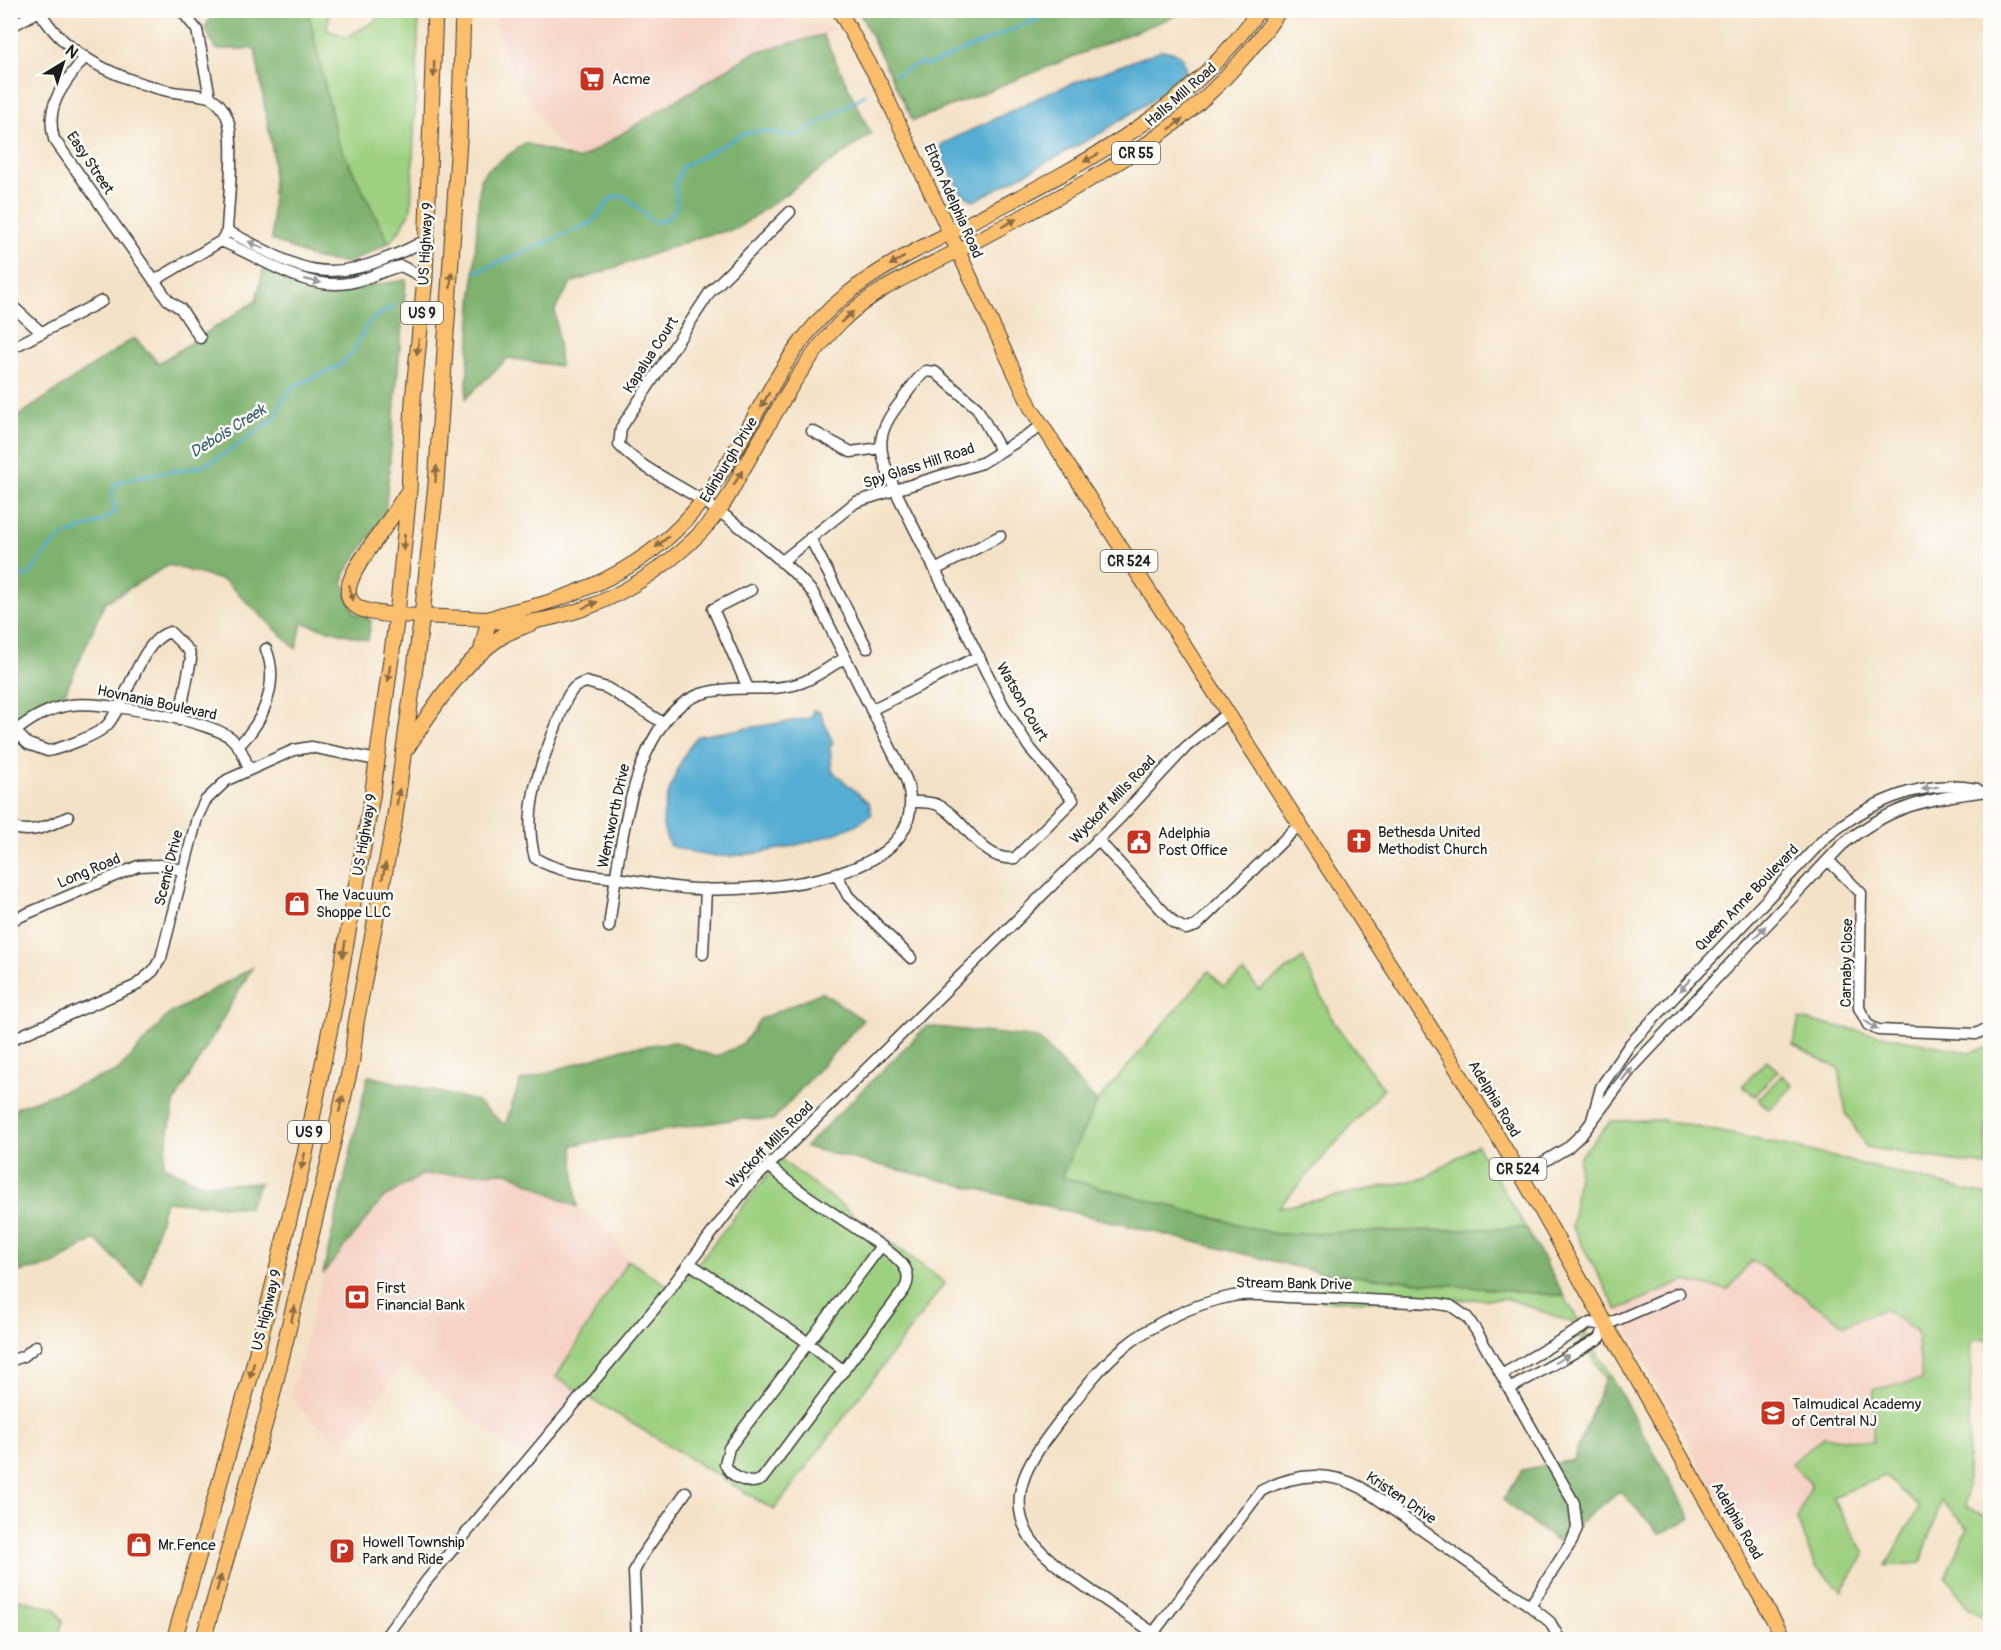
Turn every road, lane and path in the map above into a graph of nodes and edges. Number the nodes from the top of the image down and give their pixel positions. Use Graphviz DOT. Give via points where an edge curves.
graph roads {
  1 [pos="181,10"];
  2 [pos="435,10"];
  3 [pos="464,10"];
  4 [pos="839,10"];
  5 [pos="1259,10"];
  6 [pos="1280,10"];
  7 [pos="39,11"];
  8 [pos="10,27"];
  9 [pos="86,57"];
  10 [pos="210,97"];
  11 [pos="790,212"];
  12 [pos="949,234"];
  13 [pos="224,236"];
  14 [pos="427,239"];
  15 [pos="957,251"];
  16 [pos="287,266"];
  17 [pos="425,278"];
  18 [pos="154,281"];
  19 [pos="102,301"];
  20 [pos="10,304"];
  21 [pos="42,333"];
  22 [pos="200,338"];
  23 [pos="10,349"];
  24 [pos="1042,426"];
  25 [pos="812,431"];
  26 [pos="880,447"];
  27 [pos="1001,451"];
  28 [pos="895,490"];
  29 [pos="409,491"];
  30 [pos="704,501"];
  31 [pos="718,512"];
  32 [pos="1000,536"];
  33 [pos="810,538"];
  34 [pos="781,562"];
  35 [pos="935,570"];
  36 [pos="751,590"];
  37 [pos="397,615"];
  38 [pos="422,616"];
  39 [pos="489,618"];
  40 [pos="534,622"];
  41 [pos="867,648"];
  42 [pos="266,649"];
  43 [pos="481,652"];
  44 [pos="979,656"];
  45 [pos="845,658"];
  46 [pos="748,688"];
  47 [pos="120,707"];
  48 [pos="871,710"];
  49 [pos="1226,714"];
  50 [pos="179,720"];
  51 [pos="663,723"];
  52 [pos="13,733"];
  53 [pos="238,746"];
  54 [pos="404,753"];
  55 [pos="377,760"];
  56 [pos="249,770"];
  57 [pos="1989,791"];
  58 [pos="910,802"];
  59 [pos="68,817"];
  60 [pos="1300,824"];
  61 [pos="10,827"];
  62 [pos="1097,839"];
  63 [pos="1828,860"];
  64 [pos="182,870"];
  65 [pos="836,873"];
  66 [pos="616,878"];
  67 [pos="706,889"];
  68 [pos="10,921"];
  69 [pos="609,927"];
  70 [pos="703,954"];
  71 [pos="911,957"];
  72 [pos="1990,1027"];
  73 [pos="10,1040"];
  74 [pos="1592,1120"];
  75 [pos="769,1166"];
  76 [pos="1521,1175"];
  77 [pos="881,1246"];
  78 [pos="689,1263"];
  79 [pos="1679,1293"];
  80 [pos="1606,1325"];
  81 [pos="808,1344"];
  82 [pos="36,1346"];
  83 [pos="10,1361"];
  84 [pos="844,1371"];
  85 [pos="1503,1374"];
  86 [pos="1511,1388"];
  87 [pos="686,1492"];
  88 [pos="1530,1606"];
  89 [pos="1154,1632"];
  90 [pos="174,1640"];
  91 [pos="203,1640"];
  92 [pos="383,1640"];
  93 [pos="637,1640"];
  94 [pos="1164,1640"];
  95 [pos="1560,1640"];
  96 [pos="1785,1640"];
  1 -- 10 [label="street" via="197,30"];
  2 -- 14 [label="highway, US Highway 9 / US 9, one-way"];
  38 -- 3 [label="highway, US Highway 9 / US 9, one-way" via="446,348"];
  4 -- 12 [label="main road, Elton Adelphia Road / CR 524" via="881,85"];
  5 -- 12 [label="main road, Halls Mill Road / CR 55, one-way" via="1213,66 1145,125"];
  15 -- 6 [label="main road, Halls Mill Road / CR 55, one-way" via="1124,161 1163,134 1225,80"];
  7 -- 8 [label="street"];
  7 -- 9 [label="street" via="57,36"];
  9 -- 10 [label="street" via="140,84"];
  9 -- 18 [label="street, Easy Street" via="55,98 51,129 58,146"];
  10 -- 13 [label="street" via="225,112 230,129"];
  11 -- 30 [label="street, Kapalua Court" via="710,292 621,428 619,445 635,462"];
  12 -- 15 [label="main road, Elton Adelphia Road / CR 524"];
  12 -- 30 [label="main road, Edinburgh Drive, one-way" via="864,281 816,322 794,350"];
  13 -- 16 [label="street"];
  13 -- 18 [label="street"];
  14 -- 16 [label="street" via="348,272"];
  14 -- 17 [label="highway, US Highway 9 / US 9"];
  15 -- 24 [label="main road, Elton Adelphia Road / CR 524"];
  31 -- 15 [label="main road, Edinburgh Drive, one-way" via="809,359 840,322 884,287"];
  16 -- 17 [label="street, one-way" via="308,281 333,284 359,281 404,266"];
  17 -- 29 [label="highway, US Highway 9 / US 9, one-way"];
  18 -- 22 [label="street, Easy Street"];
  19 -- 21 [label="street"];
  20 -- 21 [label="street"];
  21 -- 23 [label="street"];
  24 -- 27 [label="street, Spy Glass Hill Road"];
  24 -- 49 [label="main road, CR 524"];
  25 -- 26 [label="street" via="851,452"];
  26 -- 27 [label="street" via="887,418 926,371 936,372 977,408"];
  26 -- 28 [label="street, Watson Court"];
  27 -- 28 [label="street, Spy Glass Hill Road" via="982,463"];
  28 -- 33 [label="street, Spy Glass Hill Road" via="856,502"];
  28 -- 35 [label="street, Watson Court"];
  29 -- 37 [label="highway, US Highway 9 / US 9, one-way"];
  29 -- 37 [label="highway, one-way" via="352,572 348,587 353,603 365,612"];
  30 -- 31 [label="street, Wentworth Drive"];
  30 -- 39 [label="main road, Edinburgh Drive, one-way" via="664,542 606,580 559,599"];
  31 -- 34 [label="street, Wentworth Drive"];
  40 -- 31 [label="main road, Edinburgh Drive, one-way" via="576,611 616,594 675,555"];
  32 -- 35 [label="street"];
  33 -- 34 [label="street, Spy Glass Hill Road"];
  33 -- 41 [label="street"];
  34 -- 45 [label="street, Wentworth Drive" via="813,593"];
  35 -- 44 [label="street, Watson Court"];
  36 -- 46 [label="street" via="713,609"];
  37 -- 38 [label="main road, Edinburgh Drive"];
  37 -- 55 [label="highway, US Highway 9 / US 9, one-way"];
  38 -- 39 [label="main road, Edinburgh Drive"];
  38 -- 54 [label="highway, US Highway 9 / US 9"];
  39 -- 40 [label="main road, Edinburgh Drive" via="501,624"];
  39 -- 43 [label="highway"];
  40 -- 43 [label="highway" via="505,634"];
  42 -- 53 [label="street" via="271,676 263,713"];
  43 -- 54 [label="highway" via="430,712"];
  44 -- 48 [label="street"];
  44 -- 58 [label="street, Watson Court" via="1029,747 1073,800 1016,858 1004,860 988,851 935,803"];
  45 -- 46 [label="street, Wentworth Drive" via="798,684"];
  45 -- 48 [label="street, Wentworth Drive"];
  46 -- 51 [label="street, Wentworth Drive" via="700,694"];
  47 -- 50 [label="street, Hovnania Boulevard"];
  47 -- 50 [label="street" via="152,644 170,632 189,651 191,659"];
  47 -- 52 [label="street, Hovnania Boulevard" via="86,703 56,708"];
  47 -- 52 [label="street" via="102,730 57,750 39,750"];
  48 -- 58 [label="street, Wentworth Drive" via="906,779"];
  49 -- 60 [label="main road, Adelphia Road / CR 524"];
  49 -- 62 [label="street, Wyckoff Mills Road" via="1186,747"];
  50 -- 53 [label="street, Hovnania Boulevard" via="220,732"];
  51 -- 66 [label="street, Wentworth Drive" via="639,768"];
  51 -- 66 [label="street" via="607,688 586,681 575,687 566,700 539,769 530,842 535,858 549,868"];
  53 -- 56 [label="street"];
  91 -- 54 [label="highway, US Highway 9 / US 9, one-way" via="269,1409 352,1060"];
  55 -- 56 [label="street, Scenic Drive" via="311,747 294,750"];
  55 -- 90 [label="highway, US Highway 9 / US 9, one-way" via="339,988 305,1154 250,1379"];
  56 -- 64 [label="street, Scenic Drive" via="227,780 205,801"];
  57 -- 63 [label="street, Queen Anne Boulevard" via="1931,798 1895,810 1860,830"];
  57 -- 74 [label="street, Queen Anne Boulevard, one-way" via="1959,785 1914,790 1877,803 1842,824 1630,1044 1601,1087"];
  58 -- 65 [label="street, Wentworth Drive" via="909,823 897,843 865,865"];
  59 -- 61 [label="street" via="37,830"];
  60 -- 62 [label="street" via="1196,926 1186,929 1174,923"];
  60 -- 76 [label="main road, Adelphia Road / CR 524" via="1415,1001"];
  62 -- 75 [label="street, Wyckoff Mills Road"];
  63 -- 72 [label="street, Carnaby Close, one-way" via="1851,880 1863,899 1859,1008 1868,1025 1878,1030 1976,1034"];
  74 -- 63 [label="street, Queen Anne Boulevard, one-way" via="1631,1069"];
  64 -- 68 [label="street, Long Road" via="159,864 138,866"];
  64 -- 73 [label="street, Scenic Drive" via="161,958 146,978"];
  65 -- 67 [label="street, Wentworth Drive" via="747,889"];
  65 -- 71 [label="street" via="848,896"];
  66 -- 67 [label="street, Wentworth Drive"];
  66 -- 69 [label="street"];
  67 -- 70 [label="street"];
  74 -- 76 [label="street, Queen Anne Boulevard" via="1571,1145"];
  75 -- 77 [label="street"];
  75 -- 78 [label="street, Wyckoff Mills Road" via="734,1203"];
  76 -- 80 [label="main road, Adelphia Road / CR 524"];
  77 -- 81 [label="street"];
  77 -- 84 [label="street" via="906,1270 907,1286"];
  78 -- 81 [label="street"];
  78 -- 92 [label="street, Wyckoff Mills Road" via="577,1404 427,1580"];
  79 -- 80 [label="street"];
  80 -- 85 [label="street" via="1590,1323"];
  86 -- 80 [label="street, one-way" via="1600,1338"];
  80 -- 96 [label="main road, Adelphia Road / CR 524"];
  81 -- 84 [label="street"];
  81 -- 84 [label="street" via="729,1448 725,1464 734,1475 751,1483 762,1479"];
  82 -- 83 [label="street"];
  85 -- 86 [label="street, Stream Bank Drive"];
  85 -- 89 [label="street, Stream Bank Drive" via="1467,1317 1451,1306 1433,1303 1235,1296 1196,1306 1156,1325 1123,1348 1097,1373 1037,1450 1021,1485 1019,1510 1028,1534 1046,1558"];
  86 -- 88 [label="street, Stream Bank Drive" via="1575,1503 1577,1515 1572,1540"];
  87 -- 93 [label="street" via="634,1572"];
  88 -- 89 [label="street, Kristen Drive" via="1362,1488 1344,1479 1302,1476 1279,1481 1261,1491"];
  88 -- 95 [label="street, Kristen Drive" via="1550,1622"];
  89 -- 94 [label="street, Stream Bank Drive"];
}
